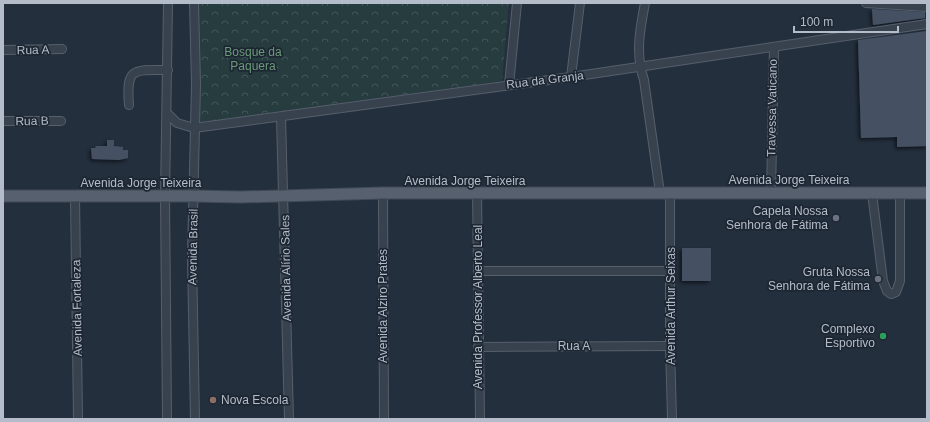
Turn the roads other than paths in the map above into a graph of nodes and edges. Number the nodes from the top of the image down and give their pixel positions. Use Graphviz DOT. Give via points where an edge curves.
graph roads {
  1 [pos="168,3"];
  2 [pos="194,3"];
  3 [pos="517,3"];
  4 [pos="580,3"];
  5 [pos="645,3"];
  6 [pos="866,3"];
  7 [pos="876,3"];
  8 [pos="927,7"];
  9 [pos="927,24"];
  10 [pos="774,47"];
  11 [pos="62,49"];
  12 [pos="3,50"];
  13 [pos="639,67"];
  14 [pos="168,70"];
  15 [pos="571,77"];
  16 [pos="510,85"];
  17 [pos="129,105"];
  18 [pos="167,113"];
  19 [pos="282,118"];
  20 [pos="3,121"];
  21 [pos="61,121"];
  22 [pos="194,128"];
  23 [pos="383,193"];
  24 [pos="665,193"];
  25 [pos="771,193"];
  26 [pos="872,193"];
  27 [pos="900,193"];
  28 [pos="477,194"];
  29 [pos="927,194"];
  30 [pos="3,196"];
  31 [pos="75,196"];
  32 [pos="166,196"];
  33 [pos="194,196"];
  34 [pos="284,196"];
  35 [pos="479,271"];
  36 [pos="670,271"];
  37 [pos="670,346"];
  38 [pos="478,347"];
  39 [pos="78,419"];
  40 [pos="167,419"];
  41 [pos="195,419"];
  42 [pos="289,419"];
  43 [pos="384,419"];
  44 [pos="480,419"];
  45 [pos="672,419"];
  1 -- 14 [label="street"];
  2 -- 22 [label="street, Avenida Brasil"];
  3 -- 16 [label="street"];
  4 -- 15 [label="street"];
  5 -- 13 [label="street, Avenida Arthur Seixas" via="639,34"];
  6 -- 7 [label="street"];
  7 -- 8 [label="street"];
  9 -- 10 [label="street, Rua da Granja"];
  10 -- 13 [label="street, Rua da Granja"];
  10 -- 25 [label="street, Travessa Vaticano"];
  11 -- 12 [label="street, Rua A"];
  13 -- 15 [label="street, Rua da Granja"];
  13 -- 24 [label="street, Avenida Arthur Seixas" via="644,80"];
  14 -- 17 [label="street" via="140,70 132,74 128,87"];
  14 -- 18 [label="street"];
  15 -- 16 [label="street, Rua da Granja"];
  16 -- 19 [label="street, Rua da Granja"];
  18 -- 22 [label="street, Rua da Granja" via="177,123"];
  18 -- 32 [label="street"];
  19 -- 22 [label="street, Rua da Granja"];
  19 -- 34 [label="street, Avenida Alírio Sales"];
  20 -- 21 [label="street, Rua B"];
  22 -- 33 [label="street, Avenida Brasil"];
  23 -- 28 [label="main road, Avenida Jorge Teixeira"];
  23 -- 34 [label="main road, Avenida Jorge Teixeira"];
  23 -- 43 [label="street, Avenida Alziro Prates"];
  24 -- 25 [label="main road, Avenida Jorge Teixeira"];
  24 -- 28 [label="main road, Avenida Jorge Teixeira"];
  24 -- 36 [label="street, Avenida Arthur Seixas"];
  25 -- 26 [label="main road, Avenida Jorge Teixeira"];
  26 -- 27 [label="main road, Avenida Jorge Teixeira"];
  26 -- 27 [label="street" via="883,281 891,294 896,292 900,281"];
  27 -- 29 [label="main road, Avenida Jorge Teixeira"];
  28 -- 35 [label="street, Avenida Professor Alberto Leal"];
  30 -- 31 [label="main road, Avenida Jorge Teixeira"];
  31 -- 32 [label="main road, Avenida Jorge Teixeira"];
  31 -- 39 [label="street, Avenida Fortaleza"];
  32 -- 33 [label="main road, Avenida Jorge Teixeira"];
  32 -- 40 [label="street"];
  33 -- 34 [label="main road, Avenida Jorge Teixeira"];
  33 -- 41 [label="street, Avenida Brasil" via="192,257"];
  34 -- 42 [label="street, Avenida Alírio Sales"];
  35 -- 36 [label="street"];
  35 -- 38 [label="street, Avenida Professor Alberto Leal"];
  36 -- 37 [label="street, Avenida Arthur Seixas"];
  37 -- 38 [label="street, Rua A"];
  37 -- 45 [label="street, Avenida Arthur Seixas"];
  38 -- 44 [label="street, Avenida Professor Alberto Leal"];
}
